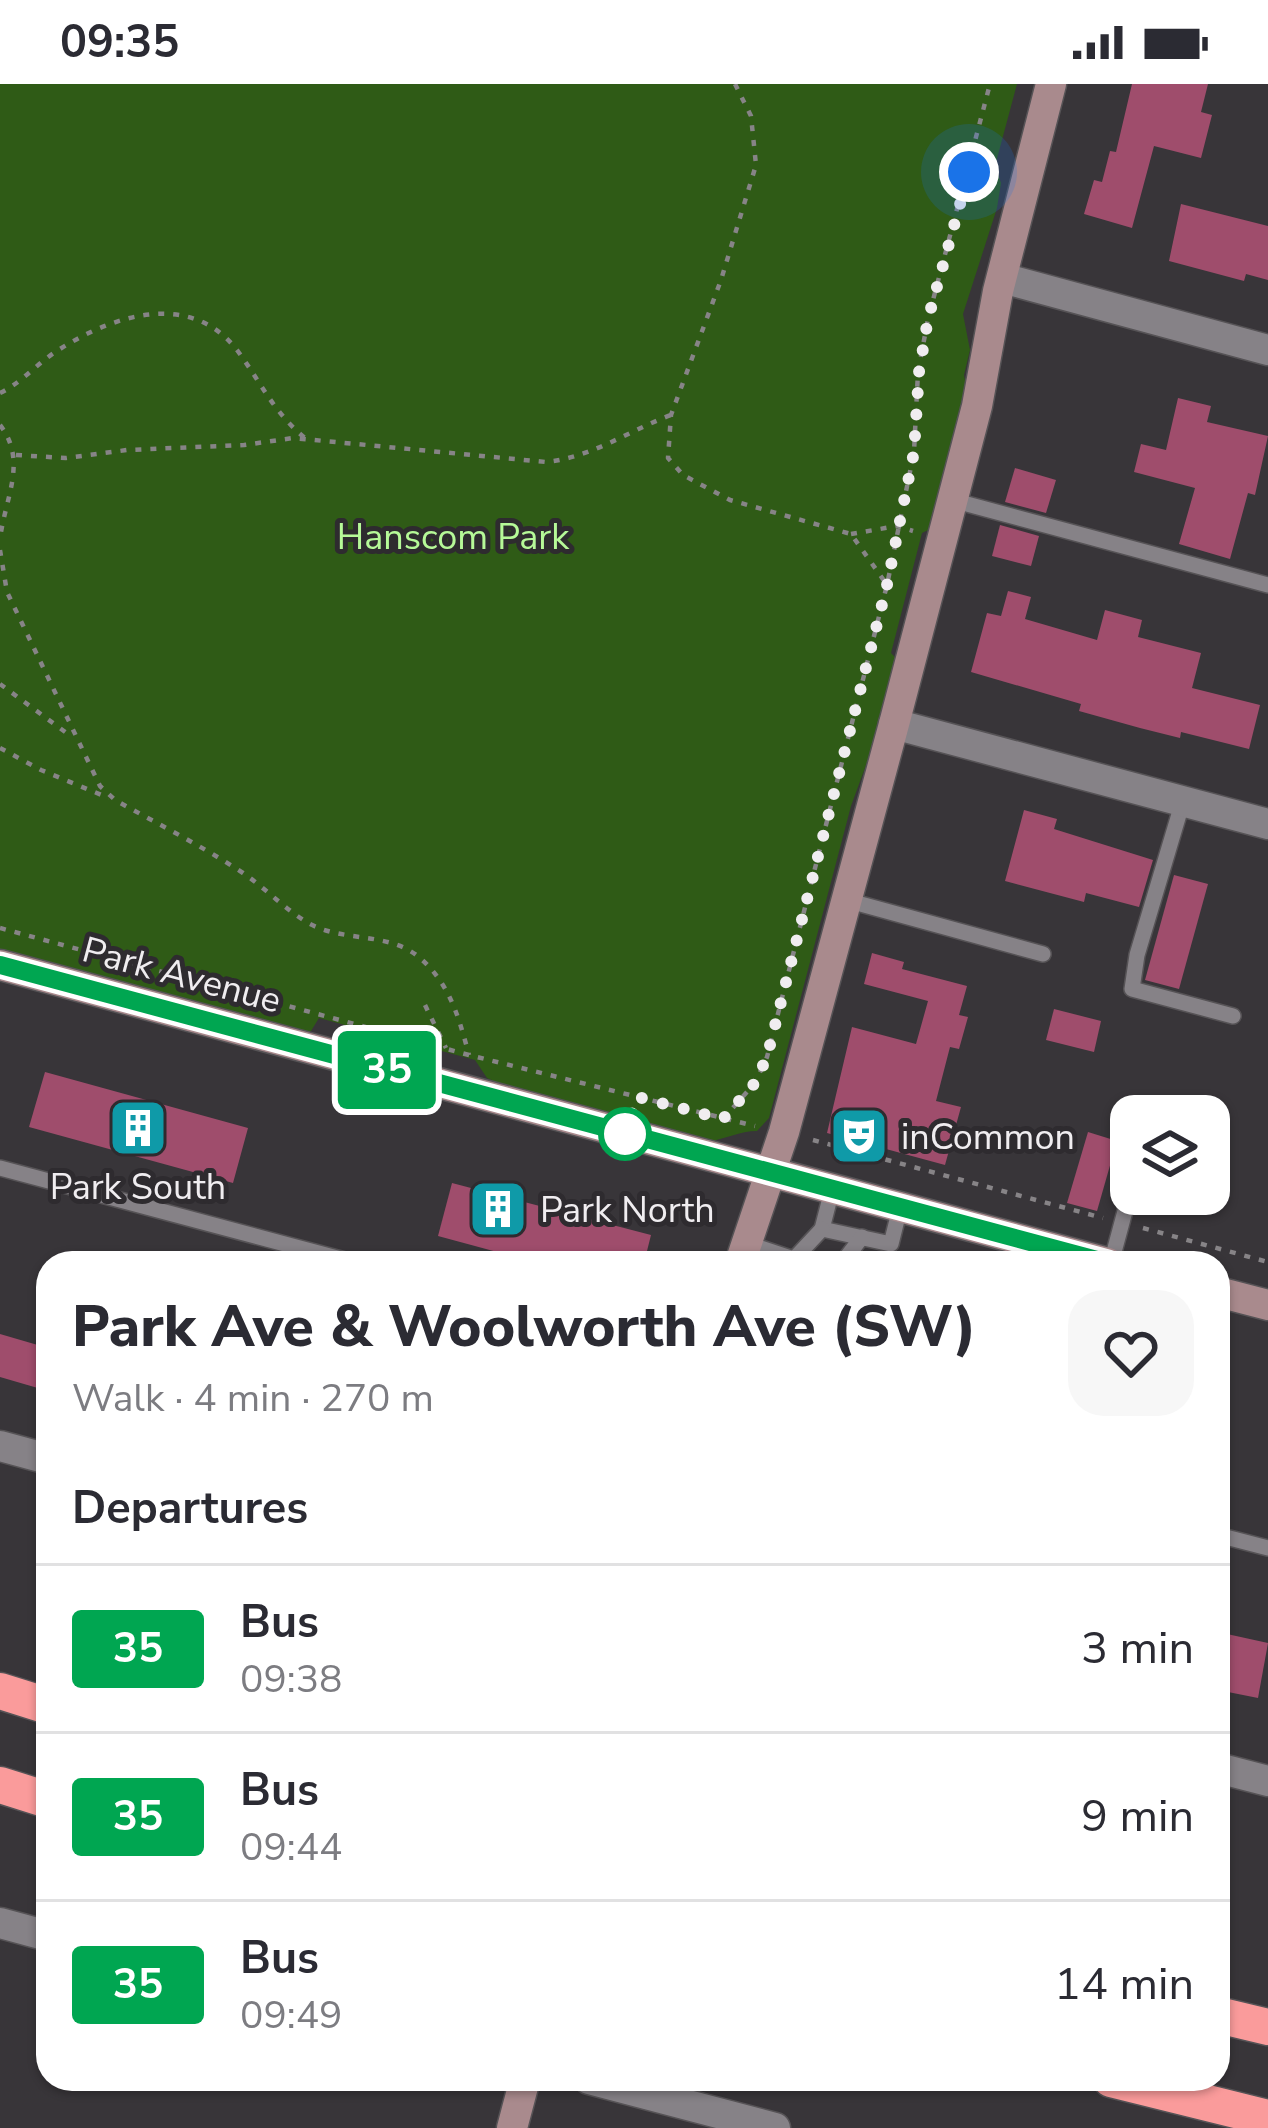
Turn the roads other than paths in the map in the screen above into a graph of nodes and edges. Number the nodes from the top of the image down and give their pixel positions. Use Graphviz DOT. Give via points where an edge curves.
graph roads {
  1 [pos="1051,84"];
  2 [pos="1002,278"];
  3 [pos="1268,350"];
  4 [pos="952,500"];
  5 [pos="1268,584"];
  6 [pos="894,724"];
  7 [pos="1183,801"];
  8 [pos="1268,824"];
  9 [pos="847,900"];
  10 [pos="1043,954"];
  11 [pos="0,965"];
  12 [pos="1233,1016"];
  13 [pos="0,1168"];
  14 [pos="769,1173"];
  15 [pos="832,1190"];
  16 [pos="900,1208"];
  17 [pos="1124,1215"];
  18 [pos="822,1228"];
  19 [pos="862,1237"];
  20 [pos="311,1251"];
  21 [pos="744,1251"];
  22 [pos="802,1251"];
  23 [pos="851,1251"];
  24 [pos="1063,1251"];
  25 [pos="1113,1251"];
  26 [pos="1230,1295"];
  27 [pos="1268,1306"];
  28 [pos="0,1446"];
  29 [pos="36,1456"];
  30 [pos="1230,1538"];
  31 [pos="1268,1548"];
  32 [pos="0,1691"];
  33 [pos="36,1702"];
  34 [pos="1230,1771"];
  35 [pos="1268,1781"];
  36 [pos="0,1785"];
  37 [pos="36,1796"];
  38 [pos="0,1923"];
  39 [pos="36,1933"];
  40 [pos="1230,2018"];
  41 [pos="1268,2027"];
  42 [pos="522,2091"];
  43 [pos="635,2091"];
  44 [pos="1159,2091"];
  45 [pos="1268,2118"];
  46 [pos="512,2128"];
  47 [pos="775,2128"];
  1 -- 2 [label="street"];
  2 -- 3 [label="street"];
  2 -- 4 [label="street"];
  4 -- 5 [label="lane"];
  4 -- 6 [label="street"];
  6 -- 7 [label="street"];
  6 -- 9 [label="street"];
  7 -- 8 [label="street"];
  7 -- 12 [label="lane" via="1132,989"];
  9 -- 10 [label="lane"];
  9 -- 14 [label="street"];
  11 -- 14 [label="street, Park Avenue"];
  13 -- 20 [label="lane"];
  14 -- 15 [label="street, Park Avenue"];
  14 -- 21 [label="street"];
  15 -- 16 [label="street, Park Avenue"];
  15 -- 18 [label="lane"];
  16 -- 19 [label="lane" via="891,1244"];
  16 -- 24 [label="street, Park Avenue"];
  17 -- 25 [label="lane"];
  18 -- 19 [label="lane"];
  18 -- 22 [label="lane"];
  19 -- 23 [label="lane"];
  26 -- 27 [label="street"];
  28 -- 29 [label="street"];
  30 -- 31 [label="lane"];
  32 -- 33 [label="highway"];
  34 -- 35 [label="street"];
  36 -- 37 [label="highway"];
  38 -- 39 [label="street"];
  40 -- 41 [label="highway"];
  42 -- 46 [label="street"];
  43 -- 47 [label="street"];
  44 -- 45 [label="highway"];
}
